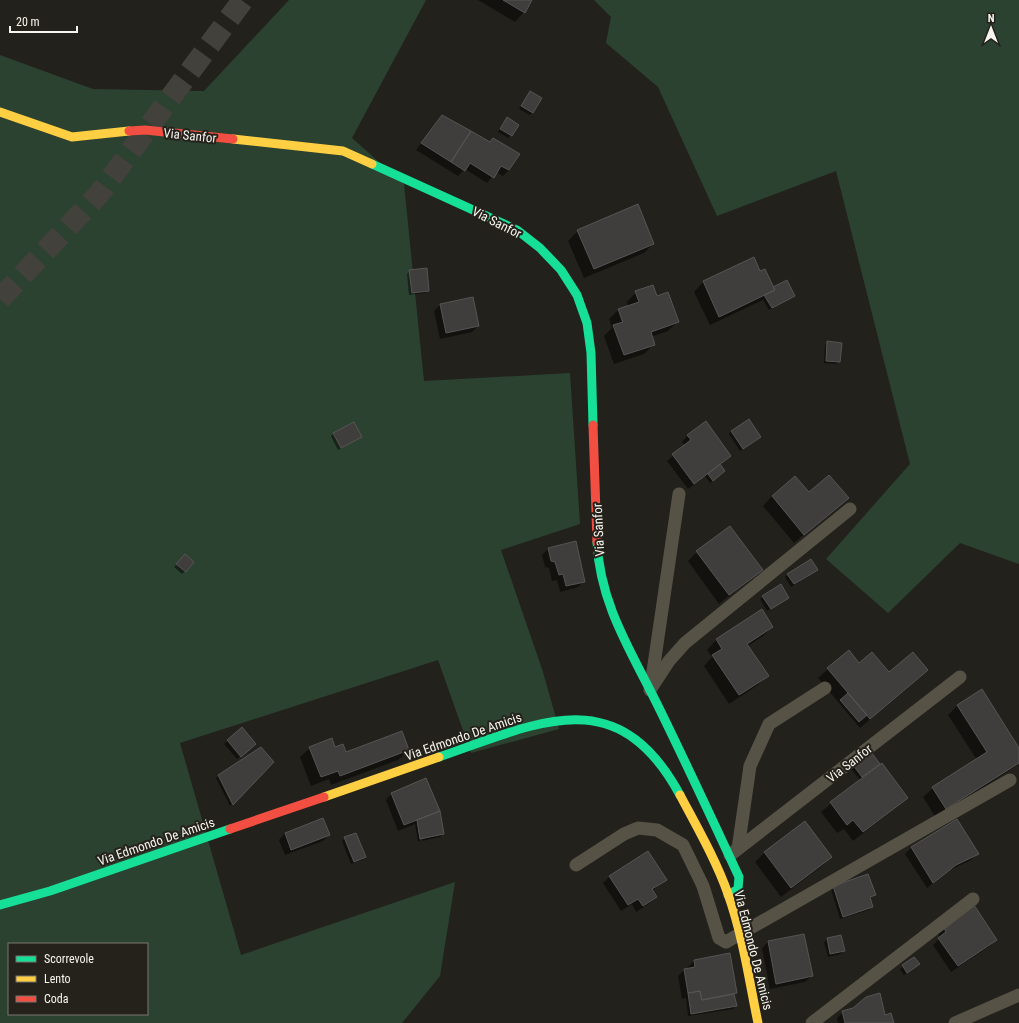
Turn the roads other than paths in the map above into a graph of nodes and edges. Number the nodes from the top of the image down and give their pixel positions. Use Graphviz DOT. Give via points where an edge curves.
graph roads {
  1 [pos="0,112"];
  2 [pos="679,494"];
  3 [pos="850,509"];
  4 [pos="960,677"];
  5 [pos="825,688"];
  6 [pos="650,690"];
  7 [pos="1010,780"];
  8 [pos="734,852"];
  9 [pos="576,865"];
  10 [pos="728,895"];
  11 [pos="973,899"];
  12 [pos="0,905"];
  13 [pos="740,935"];
  14 [pos="1019,995"];
  15 [pos="758,1023"];
  16 [pos="812,1023"];
  17 [pos="955,1023"];
  1 -- 6 [label="street, Via Sanfor" via="72,137 145,130 343,151 491,217 538,245 562,271 576,294 587,322 591,353 598,560 605,595 615,622"];
  2 -- 6 [label="lane"];
  3 -- 6 [label="lane" via="685,643 669,661"];
  4 -- 8 [label="lane, Via Sanfor"];
  5 -- 8 [label="lane" via="769,724 750,766"];
  6 -- 8 [label="street, Via Sanfor"];
  7 -- 13 [label="lane"];
  8 -- 10 [label="street, Via Sanfor" via="739,877 738,889"];
  9 -- 13 [label="lane" via="624,834 638,828 656,830 682,845 702,886 719,938 726,942"];
  10 -- 12 [label="street, Via Edmondo De Amicis" via="682,798 669,776 642,742 611,725 592,720 570,719 525,728 50,891"];
  10 -- 13 [label="street, Via Edmondo De Amicis"];
  11 -- 16 [label="lane"];
  13 -- 15 [label="street, Via Edmondo De Amicis"];
  14 -- 17 [label="lane"];
}
